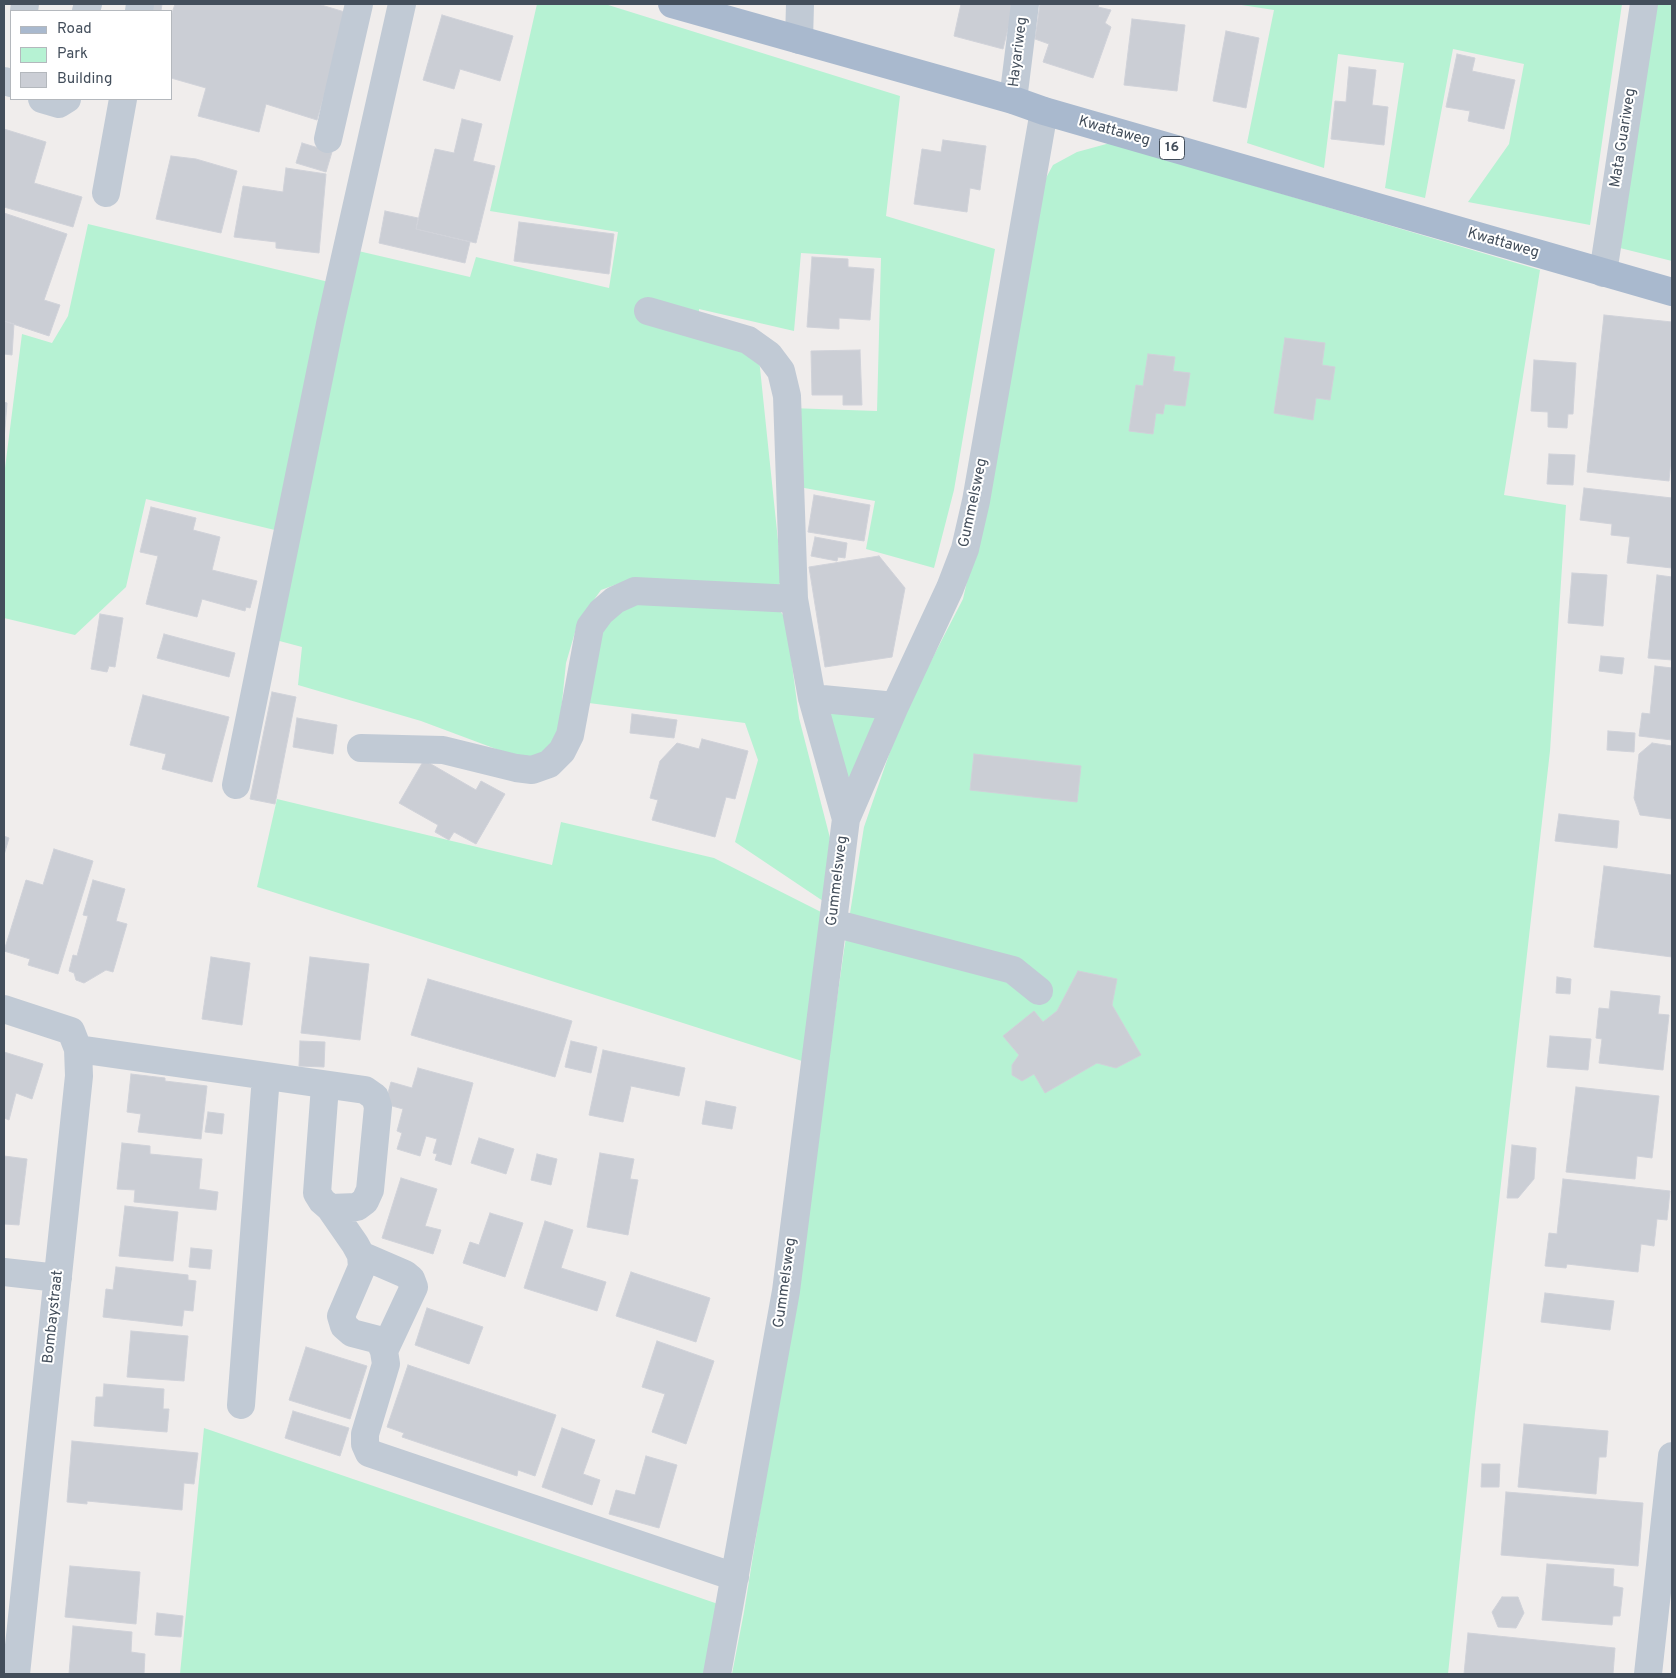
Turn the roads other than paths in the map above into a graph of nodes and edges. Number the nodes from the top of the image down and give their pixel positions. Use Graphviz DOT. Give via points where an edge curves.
graph roads {
  1 [pos="359,4"];
  2 [pos="402,4"];
  3 [pos="672,4"];
  4 [pos="800,4"];
  5 [pos="1025,4"];
  6 [pos="1644,4"];
  7 [pos="799,40"];
  8 [pos="45,100"];
  9 [pos="65,100"];
  10 [pos="123,100"];
  11 [pos="1013,100"];
  12 [pos="1044,111"];
  13 [pos="328,139"];
  14 [pos="106,193"];
  15 [pos="1603,273"];
  16 [pos="1672,292"];
  17 [pos="648,311"];
  18 [pos="794,599"];
  19 [pos="812,698"];
  20 [pos="895,706"];
  21 [pos="361,748"];
  22 [pos="236,785"];
  23 [pos="846,819"];
  24 [pos="833,923"];
  25 [pos="1039,991"];
  26 [pos="4,1009"];
  27 [pos="78,1049"];
  28 [pos="266,1076"];
  29 [pos="325,1086"];
  30 [pos="330,1208"];
  31 [pos="361,1256"];
  32 [pos="4,1272"];
  33 [pos="58,1278"];
  34 [pos="384,1351"];
  35 [pos="241,1405"];
  36 [pos="1672,1456"];
  37 [pos="735,1577"];
  38 [pos="14,1600"];
  39 [pos="16,1674"];
  40 [pos="717,1674"];
  41 [pos="1648,1674"];
  1 -- 13 [label="street"];
  2 -- 22 [label="street" via="330,324"];
  3 -- 7 [label="main road, Kwattaweg / 16"];
  4 -- 7 [label="street"];
  5 -- 11 [label="street, Hayariweg"];
  6 -- 15 [label="street, Mata Guariweg"];
  7 -- 11 [label="main road, Kwattaweg / 16"];
  8 -- 9 [label="street" via="59,104"];
  10 -- 14 [label="street"];
  11 -- 12 [label="main road, Kwattaweg / 16"];
  12 -- 15 [label="main road, Kwattaweg / 16"];
  12 -- 20 [label="street, Gummelsweg" via="965,548"];
  15 -- 16 [label="main road, Kwattaweg / 16"];
  17 -- 18 [label="street" via="748,340 769,355 780,371 787,396"];
  18 -- 19 [label="street"];
  18 -- 21 [label="street" via="635,591 615,600 590,627 570,735 562,751 549,764 532,770 443,750"];
  19 -- 20 [label="street"];
  19 -- 23 [label="street"];
  20 -- 23 [label="street, Gummelsweg"];
  23 -- 24 [label="street, Gummelsweg"];
  24 -- 25 [label="street" via="1013,970"];
  24 -- 37 [label="street, Gummelsweg" via="786,1291"];
  26 -- 27 [label="street" via="70,1031"];
  27 -- 28 [label="street"];
  27 -- 33 [label="street, Bombaystraat" via="79,1076"];
  28 -- 29 [label="street"];
  28 -- 35 [label="street"];
  29 -- 30 [label="street" via="317,1193"];
  29 -- 30 [label="street" via="365,1090 375,1098 378,1107 370,1190 357,1208"];
  30 -- 31 [label="street"];
  31 -- 34 [label="street" via="362,1266 341,1316 344,1326 352,1333 379,1340"];
  31 -- 34 [label="street" via="405,1274 414,1287"];
  32 -- 33 [label="street"];
  33 -- 38 [label="street, Bombaystraat"];
  34 -- 37 [label="street" via="386,1364 365,1434 369,1454"];
  36 -- 41 [label="street"];
  37 -- 40 [label="street, Gummelsweg"];
  38 -- 39 [label="street, Bombaystraat"];
}
